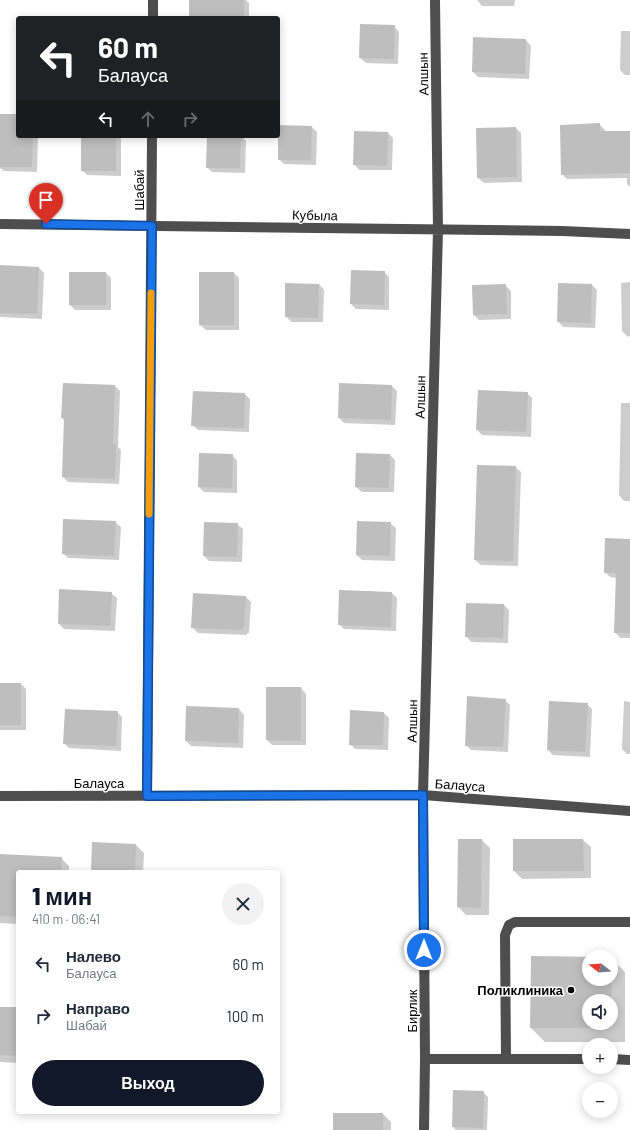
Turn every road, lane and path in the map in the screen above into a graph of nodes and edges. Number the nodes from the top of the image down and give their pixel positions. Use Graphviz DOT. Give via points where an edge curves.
graph roads {
  1 [pos="153,0"];
  2 [pos="435,0"];
  3 [pos="153,16"];
  4 [pos="152,138"];
  5 [pos="0,224"];
  6 [pos="152,226"];
  7 [pos="438,230"];
  8 [pos="630,234"];
  9 [pos="423,795"];
  10 [pos="0,796"];
  11 [pos="147,796"];
  12 [pos="630,812"];
  13 [pos="630,922"];
  14 [pos="506,1058"];
  15 [pos="425,1059"];
  16 [pos="582,1059"];
  17 [pos="618,1059"];
  18 [pos="630,1060"];
  19 [pos="424,1130"];
  1 -- 3 [label="street"];
  2 -- 7 [label="street, Алшын"];
  4 -- 6 [label="street, Шабай"];
  5 -- 6 [label="street, Кубыла"];
  6 -- 7 [label="street, Кубыла"];
  6 -- 11 [label="street, Шабай"];
  7 -- 8 [label="street, Кубыла"];
  7 -- 9 [label="street, Алшын"];
  9 -- 11 [label="street, Балауса"];
  9 -- 12 [label="street, Балауса"];
  9 -- 15 [label="street, Бирлик"];
  10 -- 11 [label="street, Балауса"];
  13 -- 14 [label="street" via="515,922 509,925 505,935"];
  14 -- 15 [label="street"];
  14 -- 16 [label="street"];
  15 -- 19 [label="street, Бирлик"];
  17 -- 18 [label="street"];
}
